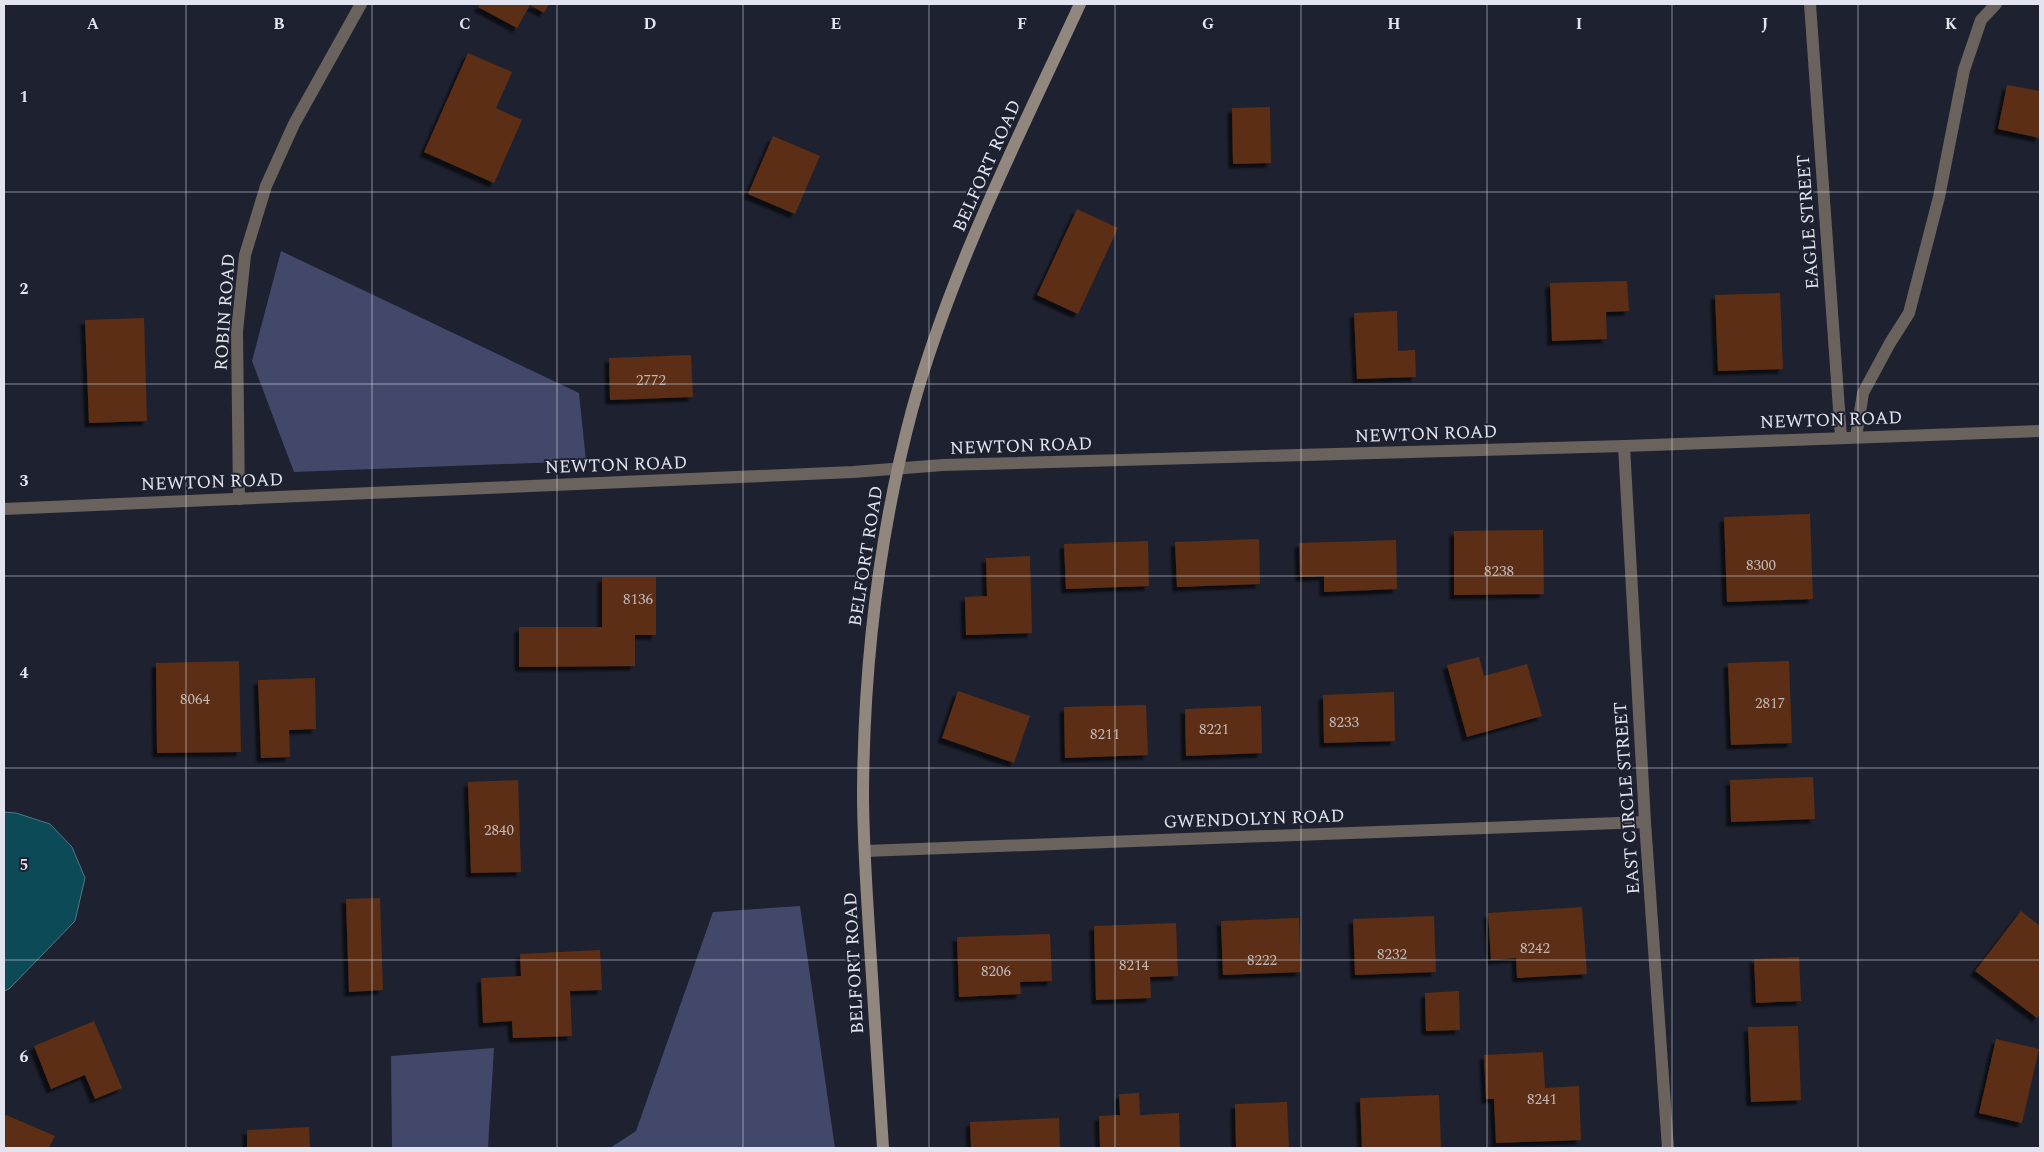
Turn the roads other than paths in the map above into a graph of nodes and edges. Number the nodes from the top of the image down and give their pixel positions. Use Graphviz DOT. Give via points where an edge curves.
graph roads {
  1 [pos="361,4"];
  2 [pos="1080,4"];
  3 [pos="1810,4"];
  4 [pos="1996,4"];
  5 [pos="2040,431"];
  6 [pos="1841,437"];
  7 [pos="1856,437"];
  8 [pos="1624,446"];
  9 [pos="898,469"];
  10 [pos="239,498"];
  11 [pos="4,509"];
  12 [pos="1645,822"];
  13 [pos="865,851"];
  14 [pos="883,1148"];
  15 [pos="1668,1148"];
  1 -- 10 [label="street, ROBIN ROAD" via="290,133 266,186 244,255 238,332"];
  2 -- 9 [label="street, BELFORT ROAD" via="992,195 944,311 913,408"];
  3 -- 6 [label="street, EAGLE STREET"];
  4 -- 7 [label="street" via="1981,20 1964,70 1939,196 1909,313 1863,393"];
  5 -- 7 [label="street, NEWTON ROAD"];
  6 -- 7 [label="street, NEWTON ROAD"];
  6 -- 8 [label="street, NEWTON ROAD"];
  8 -- 9 [label="street, NEWTON ROAD"];
  8 -- 12 [label="street, EAST CIRCLE STREET"];
  9 -- 10 [label="street, NEWTON ROAD"];
  9 -- 13 [label="street, BELFORT ROAD" via="884,534 867,689"];
  10 -- 11 [label="street, NEWTON ROAD"];
  12 -- 13 [label="street, GWENDOLYN ROAD"];
  12 -- 15 [label="street, EAST CIRCLE STREET"];
  13 -- 14 [label="street, BELFORT ROAD"];
}
